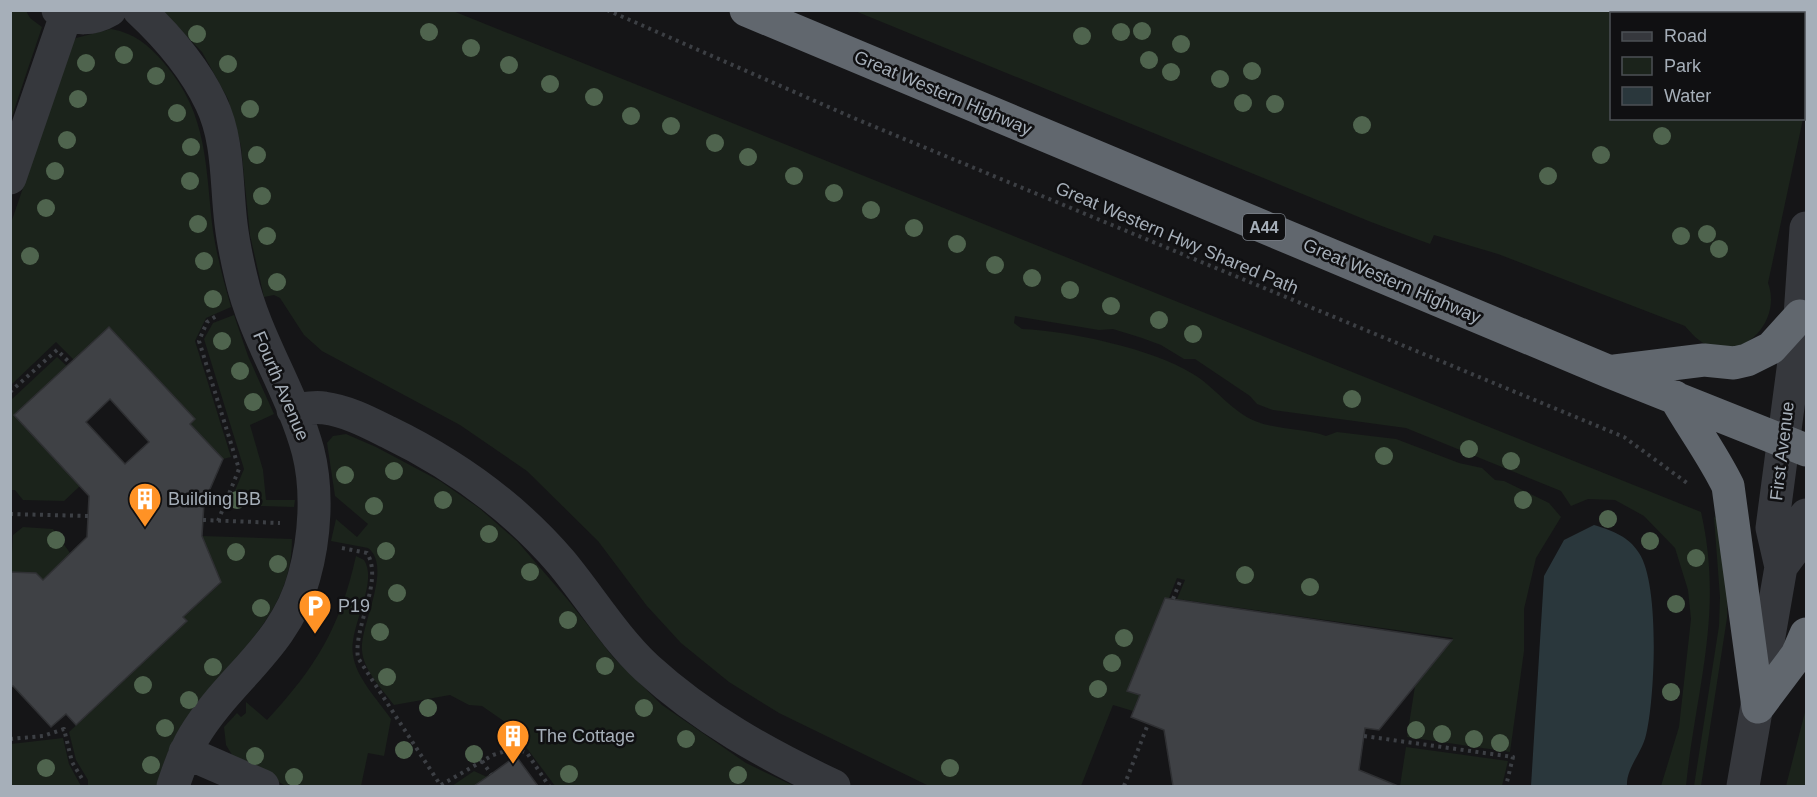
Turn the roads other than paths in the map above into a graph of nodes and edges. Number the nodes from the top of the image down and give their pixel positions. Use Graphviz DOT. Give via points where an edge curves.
graph roads {
  1 [pos="110,10"];
  2 [pos="139,10"];
  3 [pos="746,10"];
  4 [pos="62,13"];
  5 [pos="10,178"];
  6 [pos="1806,228"];
  7 [pos="1800,315"];
  8 [pos="1610,372"];
  9 [pos="1675,397"];
  10 [pos="293,410"];
  11 [pos="1795,446"];
  12 [pos="1806,515"];
  13 [pos="1781,567"];
  14 [pos="1806,634"];
  15 [pos="1758,707"];
  16 [pos="185,752"];
  17 [pos="173,786"];
  18 [pos="263,786"];
  19 [pos="834,786"];
  20 [pos="1743,786"];
  1 -- 4 [label="street" via="90,18"];
  2 -- 10 [label="street, Fourth Avenue" via="195,72 212,105 222,137 231,224 242,280 258,333"];
  3 -- 8 [label="highway, Great Western Highway / A44"];
  4 -- 5 [label="street"];
  6 -- 7 [label="street, First Avenue"];
  7 -- 8 [label="highway" via="1772,348 1748,360 1704,360"];
  7 -- 11 [label="street, First Avenue"];
  8 -- 9 [label="highway, Great Western Highway / A44"];
  9 -- 11 [label="highway, Great Western Highway / A44"];
  9 -- 15 [label="highway" via="1728,486"];
  10 -- 16 [label="street, Fourth Avenue" via="308,452 313,483 304,579 272,643 204,722"];
  10 -- 19 [label="street" via="323,408 357,417 454,468 529,527 645,666 683,699 767,754"];
  11 -- 13 [label="street, First Avenue" via="1772,528"];
  12 -- 13 [label="street, First Avenue" via="1801,540"];
  13 -- 15 [label="street, First Avenue"];
  14 -- 15 [label="highway" via="1797,655"];
  15 -- 20 [label="street, First Avenue"];
  16 -- 17 [label="street, Fourth Avenue"];
  16 -- 18 [label="street"];
}
